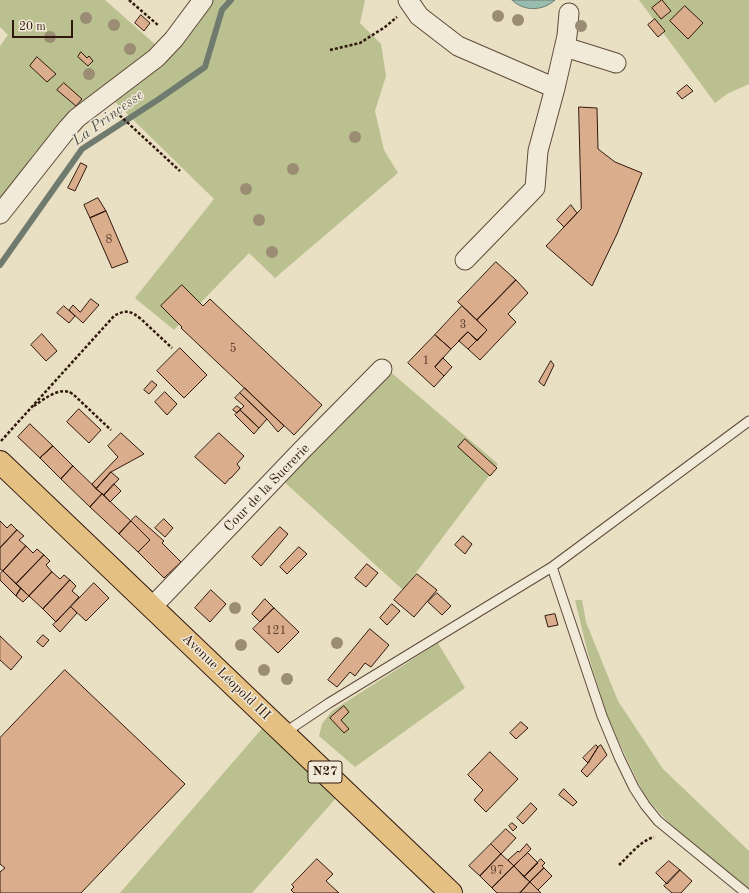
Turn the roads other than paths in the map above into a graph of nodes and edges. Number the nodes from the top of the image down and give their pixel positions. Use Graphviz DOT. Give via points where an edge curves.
graph roads {
  1 [pos="203,0"];
  2 [pos="409,2"];
  3 [pos="569,13"];
  4 [pos="565,47"];
  5 [pos="616,63"];
  6 [pos="555,88"];
  7 [pos="0,214"];
  8 [pos="465,260"];
  9 [pos="382,369"];
  10 [pos="749,421"];
  11 [pos="0,462"];
  12 [pos="552,566"];
  13 [pos="152,607"];
  14 [pos="284,733"];
  15 [pos="451,893"];
  16 [pos="746,893"];
  1 -- 7 [label="street" via="174,39 156,58 77,118"];
  2 -- 6 [label="street" via="419,16 458,46"];
  3 -- 4 [label="street"];
  4 -- 5 [label="street"];
  4 -- 6 [label="street"];
  6 -- 8 [label="street" via="538,152 535,188"];
  9 -- 13 [label="street, Cour de la Sucrerie"];
  10 -- 12 [label="lane"];
  11 -- 13 [label="main road, Avenue Léopold III / N27"];
  12 -- 14 [label="lane"];
  12 -- 16 [label="lane" via="602,716 634,788 658,821"];
  13 -- 14 [label="main road, Avenue Léopold III / N27"];
  14 -- 15 [label="main road, Avenue Léopold III / N27"];
}
